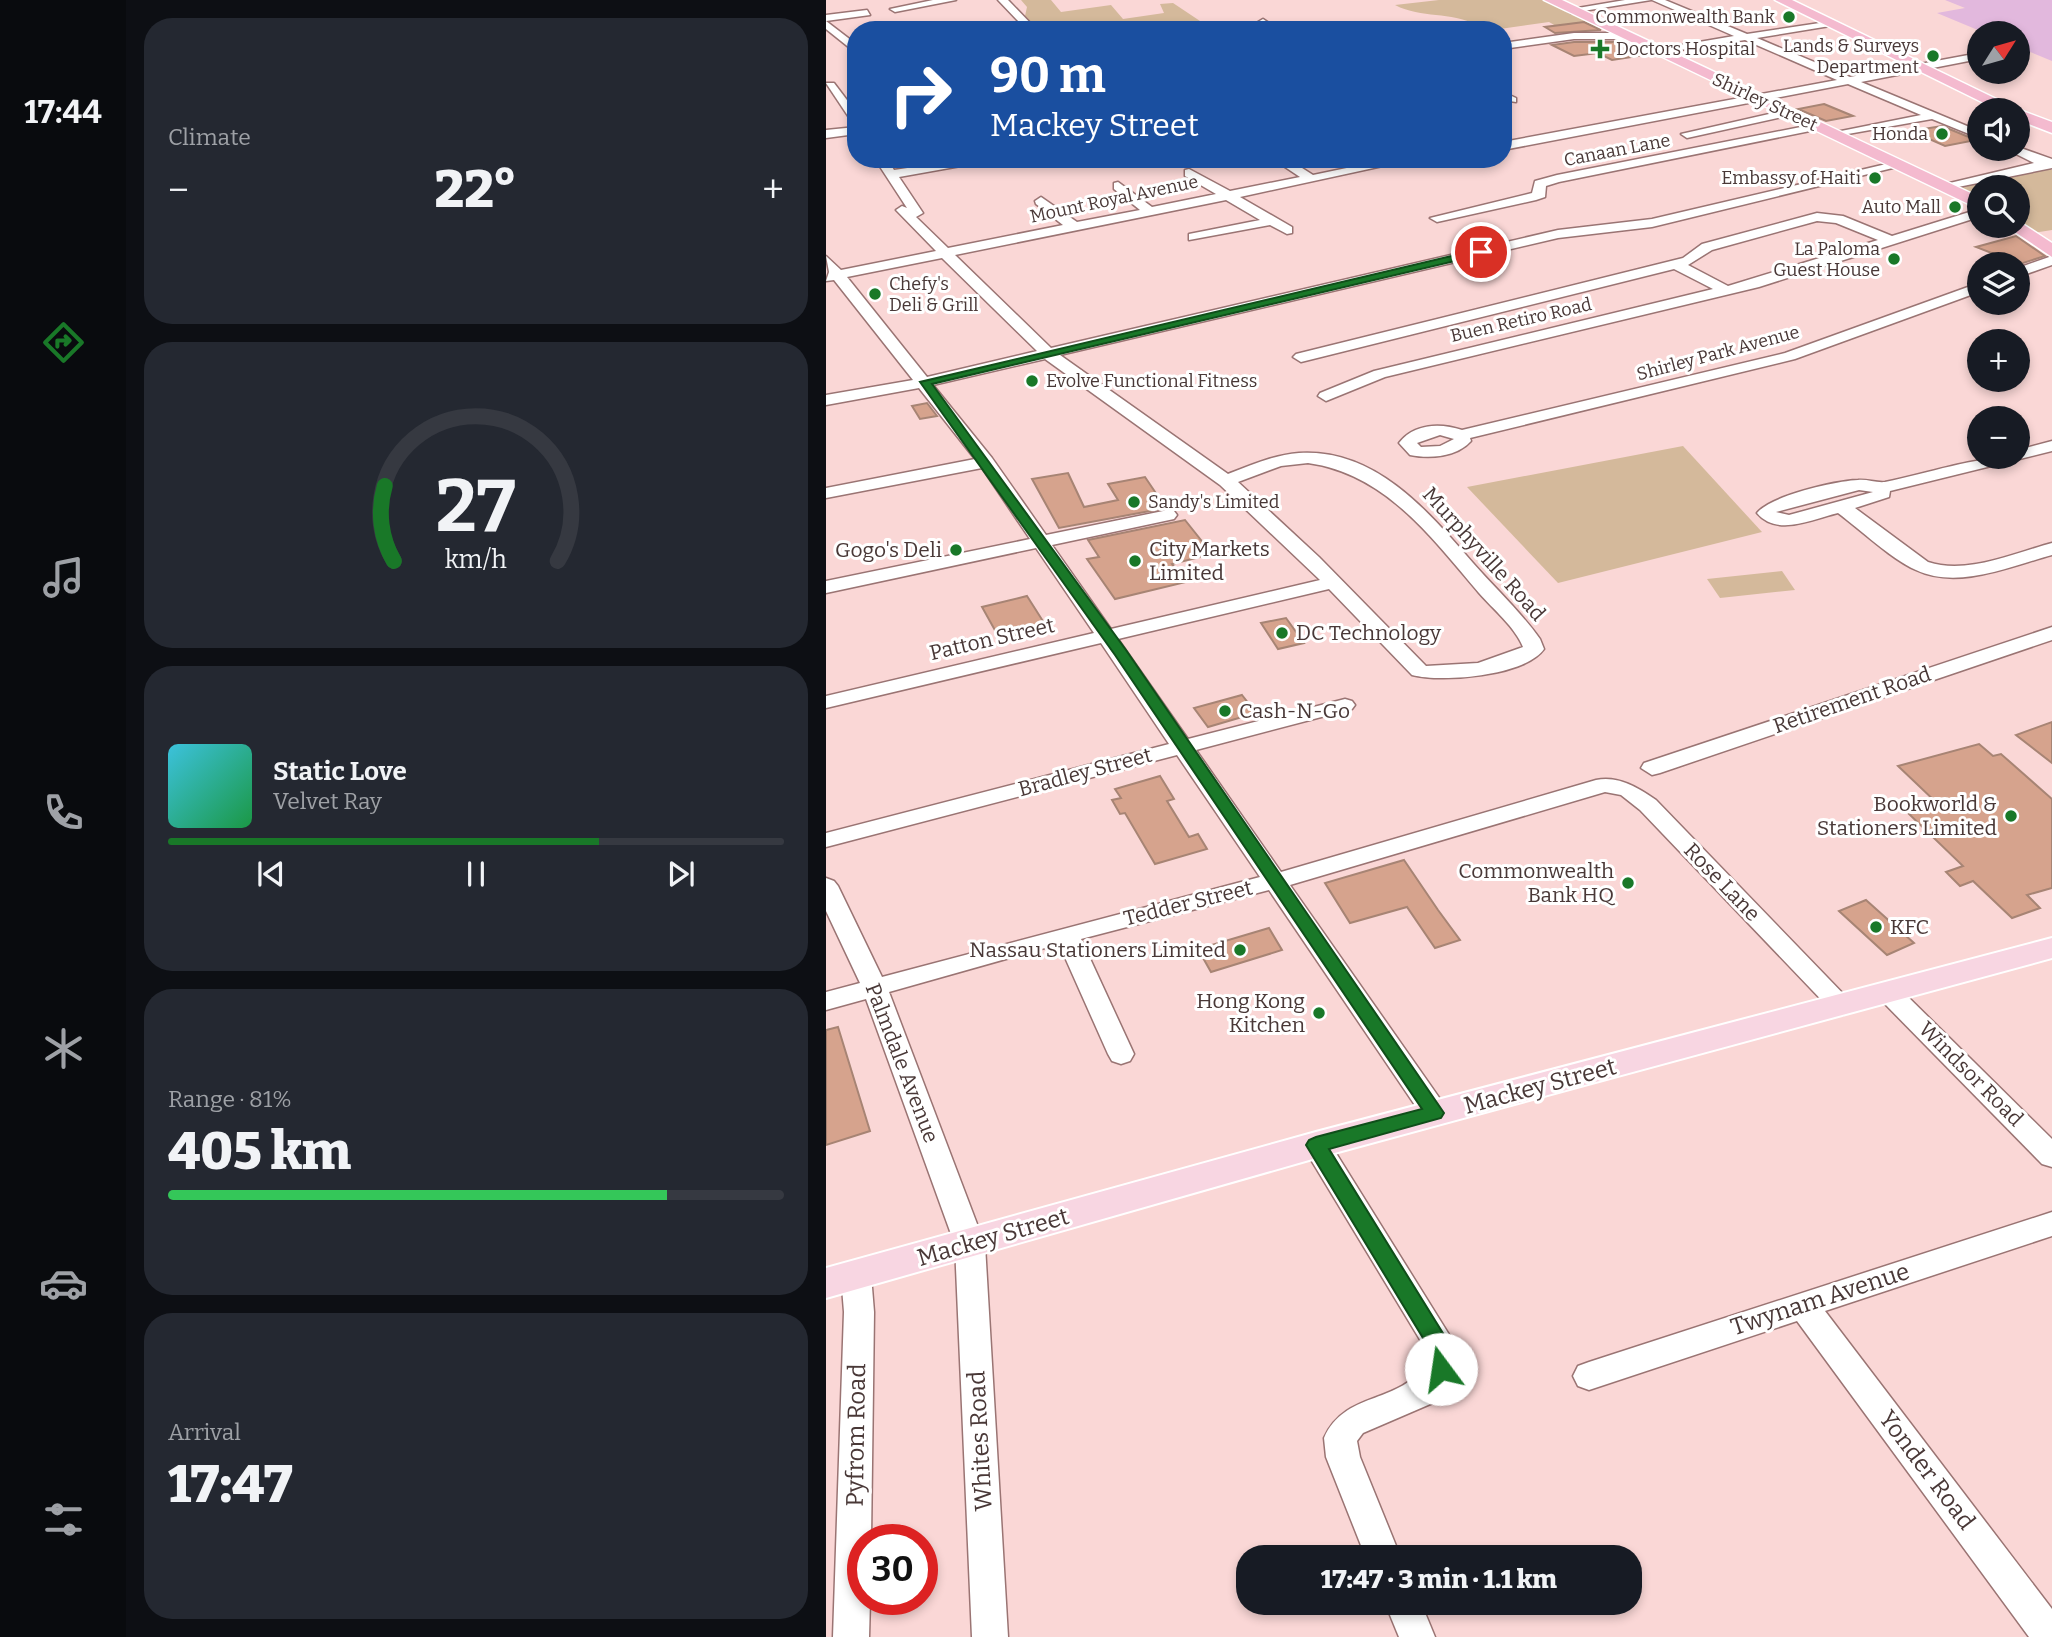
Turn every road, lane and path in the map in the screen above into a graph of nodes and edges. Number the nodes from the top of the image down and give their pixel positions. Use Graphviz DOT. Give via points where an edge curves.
graph roads {
  1 [pos="951,0"];
  2 [pos="1003,0"];
  3 [pos="1551,0"];
  4 [pos="1646,0"];
  5 [pos="1657,0"];
  6 [pos="1782,0"];
  7 [pos="895,9"];
  8 [pos="1571,10"];
  9 [pos="866,13"];
  10 [pos="826,18"];
  11 [pos="1024,21"];
  12 [pos="1830,23"];
  13 [pos="826,24"];
  14 [pos="1602,25"];
  15 [pos="1574,36"];
  16 [pos="1626,36"];
  17 [pos="1748,38"];
  18 [pos="846,41"];
  19 [pos="826,44"];
  20 [pos="1512,45"];
  21 [pos="1658,52"];
  22 [pos="1967,59"];
  23 [pos="1923,68"];
  24 [pos="1851,81"];
  25 [pos="837,89"];
  26 [pos="1985,98"];
  27 [pos="1758,100"];
  28 [pos="847,105"];
  29 [pos="1787,113"];
  30 [pos="1932,116"];
  31 [pos="2030,119"];
  32 [pos="1816,127"];
  33 [pos="2052,128"];
  34 [pos="1967,130"];
  35 [pos="847,131"];
  36 [pos="826,134"];
  37 [pos="1687,134"];
  38 [pos="1835,135"];
  39 [pos="1512,144"];
  40 [pos="1879,156"];
  41 [pos="2030,156"];
  42 [pos="2050,164"];
  43 [pos="1899,165"];
  44 [pos="888,168"];
  45 [pos="933,168"];
  46 [pos="1294,168"];
  47 [pos="1362,168"];
  48 [pos="1189,173"];
  49 [pos="892,174"];
  50 [pos="1784,177"];
  51 [pos="1310,178"];
  52 [pos="1118,186"];
  53 [pos="1943,186"];
  54 [pos="1224,195"];
  55 [pos="1967,198"];
  56 [pos="1041,201"];
  57 [pos="902,210"];
  58 [pos="1641,210"];
  59 [pos="1148,211"];
  60 [pos="918,214"];
  61 [pos="1967,217"];
  62 [pos="1437,218"];
  63 [pos="1272,221"];
  64 [pos="1073,226"];
  65 [pos="1617,226"];
  66 [pos="1287,230"];
  67 [pos="2030,236"];
  68 [pos="1194,237"];
  69 [pos="1889,240"];
  70 [pos="2052,251"];
  71 [pos="946,254"];
  72 [pos="826,260"];
  73 [pos="2052,260"];
  74 [pos="1676,264"];
  75 [pos="2030,268"];
  76 [pos="832,276"];
  77 [pos="1727,291"];
  78 [pos="1967,291"];
  79 [pos="1375,338"];
  80 [pos="1048,354"];
  81 [pos="1301,357"];
  82 [pos="1414,366"];
  83 [pos="925,382"];
  84 [pos="1325,396"];
  85 [pos="826,400"];
  86 [pos="1461,435"];
  87 [pos="2048,450"];
  88 [pos="2030,452"];
  89 [pos="986,462"];
  90 [pos="1967,467"];
  91 [pos="1226,481"];
  92 [pos="1880,488"];
  93 [pos="826,493"];
  94 [pos="1842,507"];
  95 [pos="1168,515"];
  96 [pos="1043,543"];
  97 [pos="2052,549"];
  98 [pos="1332,583"];
  99 [pos="826,587"];
  100 [pos="2052,633"];
  101 [pos="1108,636"];
  102 [pos="826,702"];
  103 [pos="1345,705"];
  104 [pos="1184,746"];
  105 [pos="1652,768"];
  106 [pos="1588,788"];
  107 [pos="826,840"];
  108 [pos="1276,881"];
  109 [pos="826,886"];
  110 [pos="1067,934"];
  111 [pos="2052,948"];
  112 [pos="875,988"];
  113 [pos="1889,993"];
  114 [pos="826,1001"];
  115 [pos="1842,1006"];
  116 [pos="1121,1054"];
  117 [pos="1435,1113"];
  118 [pos="1316,1145"];
  119 [pos="2052,1156"];
  120 [pos="2052,1224"];
  121 [pos="970,1245"];
  122 [pos="841,1279"];
  123 [pos="1802,1304"];
  124 [pos="1589,1376"];
  125 [pos="1379,1545"];
  126 [pos="1408,1615"];
  127 [pos="851,1637"];
  128 [pos="990,1637"];
  129 [pos="1417,1637"];
  130 [pos="2051,1637"];
  1 -- 7 [label="street"];
  2 -- 11 [label="street"];
  3 -- 8 [label="highway, Shirley Street"];
  4 -- 8 [label="street"];
  5 -- 17 [label="street"];
  6 -- 12 [label="highway"];
  8 -- 14 [label="highway, Shirley Street"];
  9 -- 10 [label="street"];
  12 -- 17 [label="street"];
  12 -- 23 [label="highway"];
  13 -- 18 [label="street"];
  14 -- 15 [label="street"];
  14 -- 16 [label="highway, Shirley Street"];
  15 -- 16 [label="street"];
  15 -- 20 [label="street"];
  16 -- 21 [label="highway, Shirley Street"];
  17 -- 21 [label="street"];
  17 -- 24 [label="street"];
  18 -- 19 [label="street"];
  21 -- 27 [label="highway, Shirley Street"];
  22 -- 23 [label="street"];
  23 -- 24 [label="street"];
  23 -- 26 [label="highway"];
  24 -- 27 [label="street"];
  24 -- 30 [label="street"];
  25 -- 28 [label="street"];
  27 -- 29 [label="highway, Shirley Street"];
  27 -- 39 [label="street"];
  29 -- 32 [label="highway, Shirley Street"];
  29 -- 37 [label="street"];
  30 -- 34 [label="street"];
  30 -- 38 [label="street"];
  31 -- 33 [label="highway"];
  32 -- 38 [label="highway, Shirley Street"];
  32 -- 62 [label="street, Canaan Lane" via="1557,179 1539,184 1541,194 1536,196"];
  35 -- 36 [label="street"];
  38 -- 40 [label="highway, Shirley Street"];
  40 -- 43 [label="highway, Shirley Street"];
  40 -- 50 [label="street"];
  41 -- 42 [label="street"];
  42 -- 53 [label="street"];
  43 -- 53 [label="highway, Shirley Street"];
  43 -- 65 [label="street" via="1652,223"];
  44 -- 49 [label="street"];
  45 -- 49 [label="street"];
  46 -- 51 [label="street"];
  47 -- 51 [label="street, Mount Royal Avenue"];
  48 -- 54 [label="street"];
  49 -- 60 [label="street"];
  51 -- 54 [label="street, Mount Royal Avenue"];
  52 -- 59 [label="street"];
  53 -- 55 [label="highway, Shirley Street"];
  54 -- 59 [label="street, Mount Royal Avenue"];
  54 -- 63 [label="street"];
  56 -- 64 [label="street"];
  57 -- 71 [label="street, Murphyville Road"];
  58 -- 65 [label="street"];
  59 -- 64 [label="street, Mount Royal Avenue"];
  61 -- 69 [label="street, Buen Retiro Road"];
  63 -- 66 [label="street"];
  63 -- 68 [label="street"];
  64 -- 71 [label="street, Mount Royal Avenue"];
  65 -- 80 [label="street" via="1531,240"];
  67 -- 70 [label="highway"];
  69 -- 74 [label="street, Buen Retiro Road" via="1838,219 1809,218 1707,247"];
  69 -- 77 [label="street, Buen Retiro Road"];
  71 -- 76 [label="street, Mount Royal Avenue"];
  71 -- 80 [label="street, Murphyville Road"];
  72 -- 76 [label="street"];
  73 -- 75 [label="street"];
  74 -- 77 [label="street"];
  74 -- 79 [label="street, Buen Retiro Road"];
  76 -- 83 [label="street"];
  77 -- 82 [label="street, Buen Retiro Road"];
  78 -- 86 [label="street, Shirley Park Avenue" via="1790,356"];
  79 -- 81 [label="street, Buen Retiro Road"];
  79 -- 82 [label="street"];
  80 -- 83 [label="street"];
  80 -- 91 [label="street, Murphyville Road"];
  82 -- 84 [label="street, Buen Retiro Road"];
  83 -- 85 [label="street"];
  83 -- 89 [label="street"];
  87 -- 88 [label="street"];
  89 -- 93 [label="street"];
  89 -- 96 [label="street"];
  90 -- 92 [label="street"];
  91 -- 98 [label="street, Murphyville Road"];
  91 -- 98 [label="street, Murphyville Road" via="1276,462 1308,458 1373,476 1417,510 1531,639 1534,649 1522,657 1448,674 1419,671"];
  92 -- 94 [label="street" via="1880,496"];
  92 -- 94 [label="street" via="1856,485 1771,507 1766,513 1776,520 1789,520"];
  94 -- 97 [label="street" via="1921,566 1936,572 1953,573"];
  95 -- 96 [label="street"];
  96 -- 99 [label="street"];
  96 -- 101 [label="street"];
  98 -- 101 [label="street, Patton Street"];
  100 -- 105 [label="street, Retirement Road"];
  101 -- 102 [label="street, Patton Street"];
  101 -- 104 [label="street"];
  103 -- 104 [label="street, Bradley Street"];
  104 -- 107 [label="street, Bradley Street"];
  104 -- 108 [label="street"];
  106 -- 108 [label="street, Tedder Street"];
  106 -- 115 [label="street, Rose Lane" via="1614,786 1648,805"];
  108 -- 110 [label="street, Tedder Street"];
  108 -- 117 [label="street"];
  109 -- 112 [label="street, Palmdale Avenue"];
  110 -- 112 [label="street, Tedder Street"];
  110 -- 116 [label="street"];
  111 -- 113 [label="main road, Mackey Street"];
  112 -- 114 [label="street, Tedder Street"];
  112 -- 121 [label="street, Palmdale Avenue"];
  113 -- 115 [label="main road, Mackey Street"];
  113 -- 119 [label="street, Windsor Road"];
  115 -- 117 [label="main road, Mackey Street"];
  117 -- 118 [label="main road, Mackey Street"];
  118 -- 121 [label="main road, Mackey Street"];
  118 -- 125 [label="street" via="1437,1341 1441,1369 1424,1392 1351,1423 1340,1438 1343,1457"];
  120 -- 123 [label="street, Twynam Avenue"];
  121 -- 122 [label="main road, Mackey Street"];
  121 -- 128 [label="street, Whites Road"];
  122 -- 127 [label="street, Pyfrom Road" via="859,1312"];
  123 -- 124 [label="street, Twynam Avenue"];
  123 -- 130 [label="street, Yonder Road"];
  126 -- 129 [label="street"];
}
